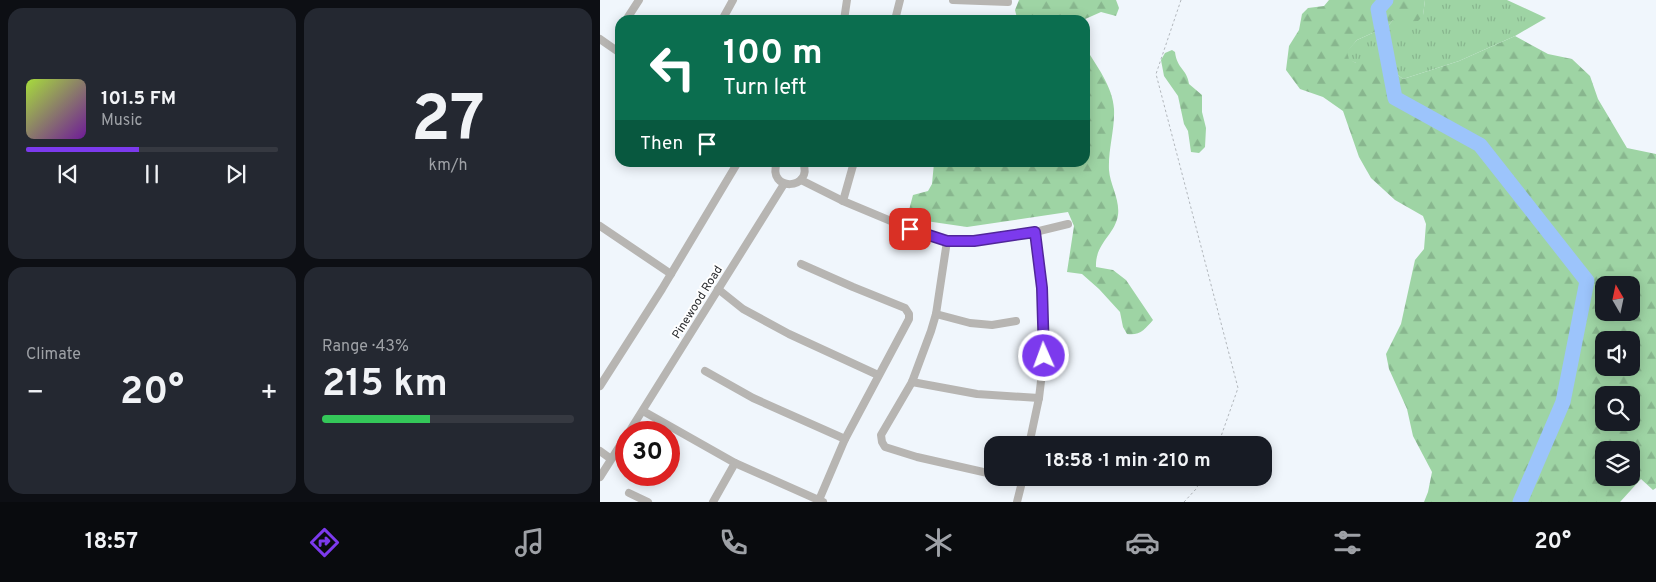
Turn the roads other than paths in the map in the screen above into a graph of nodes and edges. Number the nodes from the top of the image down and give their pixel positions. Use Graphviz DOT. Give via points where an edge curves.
graph roads {
  1 [pos="639,0"];
  2 [pos="733,0"];
  3 [pos="847,0"];
  4 [pos="900,0"];
  5 [pos="953,0"];
  6 [pos="1008,2"];
  7 [pos="629,15"];
  8 [pos="725,15"];
  9 [pos="845,15"];
  10 [pos="896,15"];
  11 [pos="600,39"];
  12 [pos="615,50"];
  13 [pos="735,167"];
  14 [pos="776,167"];
  15 [pos="804,167"];
  16 [pos="853,167"];
  17 [pos="801,180"];
  18 [pos="784,184"];
  19 [pos="843,201"];
  20 [pos="1068,224"];
  21 [pos="600,226"];
  22 [pos="1035,232"];
  23 [pos="947,241"];
  24 [pos="801,264"];
  25 [pos="671,274"];
  26 [pos="718,289"];
  27 [pos="936,314"];
  28 [pos="1016,321"];
  29 [pos="705,371"];
  30 [pos="878,375"];
  31 [pos="912,382"];
  32 [pos="600,386"];
  33 [pos="1039,398"];
  34 [pos="643,411"];
  35 [pos="636,421"];
  36 [pos="1031,436"];
  37 [pos="845,438"];
  38 [pos="600,451"];
  39 [pos="615,453"];
  40 [pos="611,459"];
  41 [pos="735,463"];
  42 [pos="984,472"];
  43 [pos="600,477"];
  44 [pos="1021,486"];
  45 [pos="629,493"];
  46 [pos="821,501"];
  47 [pos="648,502"];
  48 [pos="714,502"];
  49 [pos="1017,502"];
  1 -- 7 [label="street"];
  2 -- 8 [label="street"];
  3 -- 9 [label="street"];
  4 -- 10 [label="street"];
  5 -- 6 [label="street"];
  11 -- 12 [label="street"];
  13 -- 25 [label="street"];
  14 -- 18 [label="street" via="775,173"];
  15 -- 17 [label="street"];
  16 -- 19 [label="street"];
  17 -- 18 [label="street"];
  17 -- 19 [label="street"];
  18 -- 26 [label="street, Pinewood Road"];
  19 -- 23 [label="street"];
  20 -- 22 [label="street"];
  21 -- 25 [label="street"];
  22 -- 23 [label="street" via="974,241"];
  22 -- 33 [label="street" via="1042,288 1044,356"];
  23 -- 27 [label="street"];
  24 -- 30 [label="street" via="906,308 909,319"];
  25 -- 32 [label="street"];
  26 -- 30 [label="street" via="743,309 789,334"];
  26 -- 34 [label="street, Pinewood Road"];
  27 -- 28 [label="street" via="992,325"];
  27 -- 31 [label="street"];
  29 -- 37 [label="street" via="753,398"];
  30 -- 37 [label="street"];
  31 -- 33 [label="street" via="977,394"];
  31 -- 42 [label="street" via="882,435 885,447"];
  33 -- 36 [label="street"];
  34 -- 35 [label="street, Pinewood Road"];
  34 -- 41 [label="street"];
  37 -- 46 [label="street"];
  38 -- 40 [label="street"];
  39 -- 40 [label="street"];
  40 -- 43 [label="street"];
  41 -- 46 [label="street"];
  41 -- 48 [label="street"];
  44 -- 49 [label="street"];
  45 -- 47 [label="street"];
}
